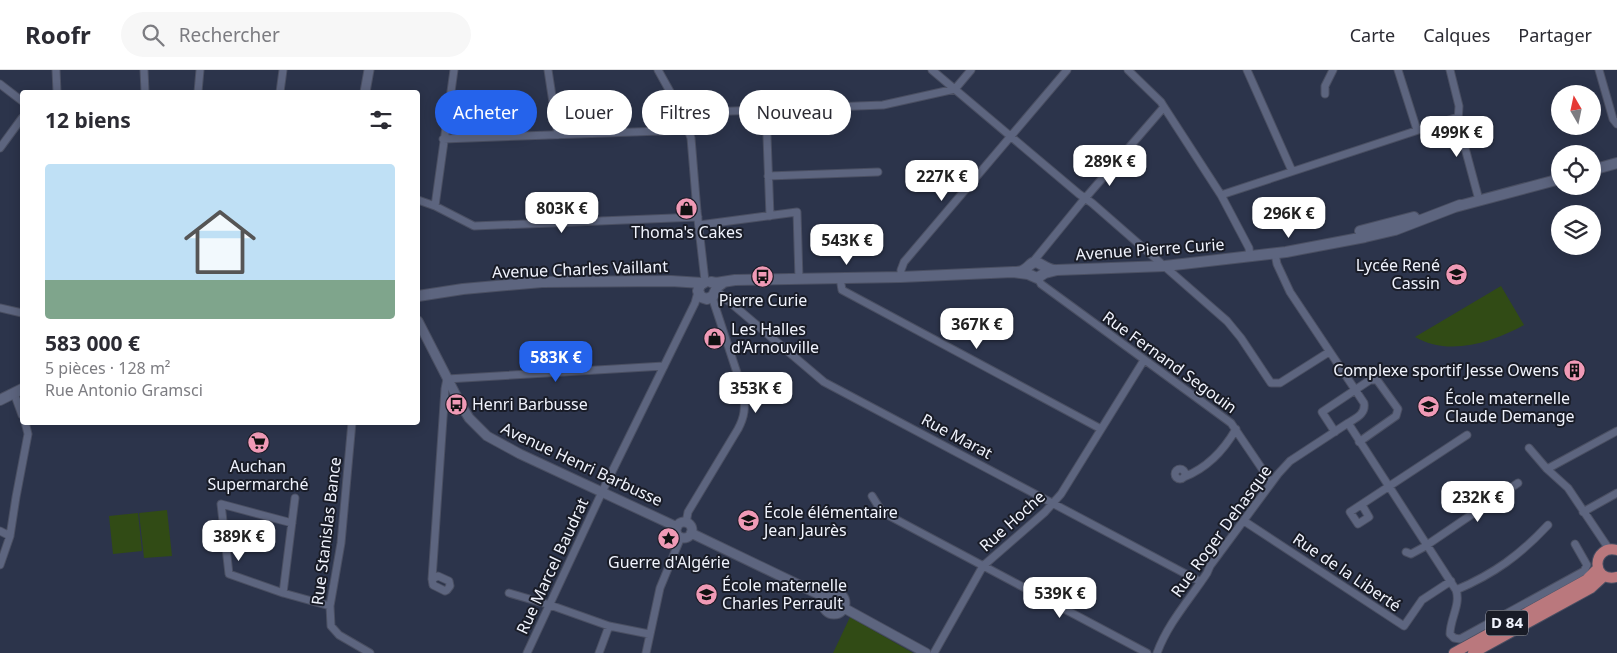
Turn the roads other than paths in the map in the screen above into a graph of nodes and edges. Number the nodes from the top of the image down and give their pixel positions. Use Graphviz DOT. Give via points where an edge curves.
graph roads {
  1 [pos="56,70"];
  2 [pos="144,70"];
  3 [pos="200,70"];
  4 [pos="283,70"];
  5 [pos="369,70"];
  6 [pos="454,70"];
  7 [pos="548,70"];
  8 [pos="658,70"];
  9 [pos="932,70"];
  10 [pos="971,70"];
  11 [pos="1068,70"];
  12 [pos="1128,70"];
  13 [pos="1247,70"];
  14 [pos="1333,70"];
  15 [pos="1398,70"];
  16 [pos="1450,70"];
  17 [pos="1599,70"];
  18 [pos="0,84"];
  19 [pos="955,89"];
  20 [pos="57,90"];
  21 [pos="145,90"];
  22 [pos="198,90"];
  23 [pos="280,90"];
  24 [pos="365,90"];
  25 [pos="551,90"];
  26 [pos="669,90"];
  27 [pos="1325,94"];
  28 [pos="20,99"];
  29 [pos="851,106"];
  30 [pos="1164,107"];
  31 [pos="1458,117"];
  32 [pos="20,121"];
  33 [pos="1617,124"];
  34 [pos="1417,130"];
  35 [pos="558,135"];
  36 [pos="690,135"];
  37 [pos="767,135"];
  38 [pos="1011,137"];
  39 [pos="444,139"];
  40 [pos="0,148"];
  41 [pos="1617,163"];
  42 [pos="1601,167"];
  43 [pos="1292,171"];
  44 [pos="878,172"];
  45 [pos="768,176"];
  46 [pos="1551,181"];
  47 [pos="1221,195"];
  48 [pos="1085,199"];
  49 [pos="1479,200"];
  50 [pos="420,201"];
  51 [pos="435,206"];
  52 [pos="770,216"];
  53 [pos="698,221"];
  54 [pos="1275,254"];
  55 [pos="1250,257"];
  56 [pos="1165,266"];
  57 [pos="1036,268"];
  58 [pos="901,277"];
  59 [pos="840,278"];
  60 [pos="799,279"];
  61 [pos="709,290"];
  62 [pos="420,296"];
  63 [pos="0,308"];
  64 [pos="20,313"];
  65 [pos="420,325"];
  66 [pos="1329,352"];
  67 [pos="1144,360"];
  68 [pos="664,366"];
  69 [pos="447,378"];
  70 [pos="1356,390"];
  71 [pos="19,393"];
  72 [pos="0,401"];
  73 [pos="1348,423"];
  74 [pos="26,425"];
  75 [pos="352,425"];
  76 [pos="1101,429"];
  77 [pos="1236,429"];
  78 [pos="1617,431"];
  79 [pos="1335,432"];
  80 [pos="1467,435"];
  81 [pos="1359,442"];
  82 [pos="1529,448"];
  83 [pos="1547,469"];
  84 [pos="1184,477"];
  85 [pos="1272,482"];
  86 [pos="1518,483"];
  87 [pos="1388,488"];
  88 [pos="602,492"];
  89 [pos="1617,493"];
  90 [pos="872,496"];
  91 [pos="295,498"];
  92 [pos="1054,503"];
  93 [pos="1362,505"];
  94 [pos="1583,512"];
  95 [pos="1244,521"];
  96 [pos="292,523"];
  97 [pos="682,525"];
  98 [pos="1548,525"];
  99 [pos="0,531"];
  100 [pos="692,533"];
  101 [pos="10,536"];
  102 [pos="681,538"];
  103 [pos="1575,544"];
  104 [pos="1426,545"];
  105 [pos="1613,550"];
  106 [pos="1406,552"];
  107 [pos="0,565"];
  108 [pos="983,566"];
  109 [pos="1601,572"];
  110 [pos="1617,577"];
  111 [pos="432,579"];
  112 [pos="1451,581"];
  113 [pos="1201,582"];
  114 [pos="1456,590"];
  115 [pos="282,593"];
  116 [pos="509,593"];
  117 [pos="823,598"];
  118 [pos="550,605"];
  119 [pos="330,606"];
  120 [pos="844,608"];
  121 [pos="610,626"];
  122 [pos="650,634"];
  123 [pos="370,653"];
  124 [pos="527,653"];
  125 [pos="599,653"];
  126 [pos="646,653"];
  127 [pos="926,653"];
  128 [pos="934,653"];
  129 [pos="1147,653"];
  130 [pos="1157,653"];
  131 [pos="1454,653"];
  132 [pos="1473,653"];
  1 -- 20 [label="street"];
  2 -- 21 [label="street"];
  3 -- 22 [label="street"];
  4 -- 23 [label="street"];
  5 -- 24 [label="street"];
  6 -- 39 [label="street"];
  7 -- 25 [label="street"];
  8 -- 26 [label="street"];
  9 -- 19 [label="street"];
  10 -- 19 [label="street"];
  11 -- 38 [label="street"];
  12 -- 30 [label="street"];
  13 -- 43 [label="street"];
  14 -- 27 [label="street" via="1325,86"];
  15 -- 34 [label="street"];
  16 -- 31 [label="street" via="1459,106"];
  17 -- 33 [label="street" via="1612,119"];
  18 -- 28 [label="street"];
  19 -- 29 [label="street" via="883,104"];
  19 -- 38 [label="street"];
  30 -- 47 [label="street"];
  30 -- 48 [label="street"];
  31 -- 34 [label="street"];
  31 -- 49 [label="street"];
  32 -- 40 [label="street"];
  34 -- 43 [label="street"];
  35 -- 39 [label="street"];
  36 -- 53 [label="street"];
  37 -- 45 [label="street"];
  38 -- 48 [label="street"];
  38 -- 58 [label="street" via="904,262"];
  39 -- 51 [label="street"];
  41 -- 42 [label="main road"];
  43 -- 47 [label="street"];
  44 -- 45 [label="street"];
  45 -- 52 [label="street"];
  46 -- 49 [label="main road, Avenue Pierre Curie"];
  47 -- 55 [label="street" via="1249,248"];
  48 -- 56 [label="street"];
  48 -- 57 [label="street"];
  49 -- 54 [label="main road, Avenue Pierre Curie"];
  50 -- 51 [label="street"];
  51 -- 53 [label="street" via="474,226"];
  52 -- 53 [label="street"];
  52 -- 60 [label="street" via="797,212"];
  53 -- 61 [label="street"];
  54 -- 55 [label="main road, Avenue Pierre Curie"];
  54 -- 66 [label="street" via="1290,292"];
  55 -- 56 [label="main road, Avenue Pierre Curie"];
  56 -- 57 [label="main road, Avenue Pierre Curie"];
  56 -- 66 [label="street" via="1227,321 1272,383 1280,383"];
  57 -- 58 [label="main road, Avenue Pierre Curie"];
  57 -- 67 [label="street, Rue Fernand Segouin" via="1041,284"];
  58 -- 59 [label="main road, Avenue Pierre Curie"];
  59 -- 60 [label="main road, Avenue Pierre Curie"];
  59 -- 76 [label="street" via="842,290"];
  60 -- 61 [label="main road, Avenue Pierre Curie" via="738,280"];
  61 -- 62 [label="main road, Avenue Charles Vaillant" via="685,281 533,282"];
  61 -- 68 [label="street, Rue Marcel Baudrat"];
  61 -- 92 [label="street, Rue Marat" via="824,382"];
  61 -- 97 [label="street" via="744,394 746,409 741,424"];
  63 -- 64 [label="street"];
  65 -- 69 [label="street, Avenue Henri Barbusse"];
  66 -- 70 [label="street"];
  67 -- 76 [label="street, Rue Hoche"];
  67 -- 77 [label="street, Rue Fernand Segouin"];
  68 -- 69 [label="street"];
  68 -- 88 [label="street, Rue Marcel Baudrat"];
  69 -- 88 [label="street, Avenue Henri Barbusse" via="469,418 487,436"];
  69 -- 111 [label="street"];
  70 -- 73 [label="street, Rue Roger Dehasque" via="1365,409"];
  70 -- 79 [label="street" via="1322,412"];
  70 -- 81 [label="street" via="1370,380 1377,380 1398,409 1396,416"];
  71 -- 72 [label="main road"];
  73 -- 79 [label="street, Rue Roger Dehasque"];
  73 -- 81 [label="street"];
  74 -- 101 [label="street" via="28,434"];
  75 -- 119 [label="street, Rue Stanislas Bance" via="341,543"];
  76 -- 92 [label="street, Rue Hoche"];
  77 -- 84 [label="street" via="1215,458"];
  77 -- 85 [label="street, Rue Fernand Segouin"];
  78 -- 83 [label="street"];
  79 -- 85 [label="street, Rue Roger Dehasque" via="1290,461"];
  80 -- 87 [label="street"];
  81 -- 87 [label="street"];
  82 -- 83 [label="street"];
  83 -- 94 [label="street" via="1568,488"];
  85 -- 95 [label="street, Rue Roger Dehasque"];
  86 -- 104 [label="street"];
  87 -- 93 [label="street"];
  87 -- 104 [label="street"];
  88 -- 97 [label="street, Avenue Henri Barbusse"];
  88 -- 118 [label="street, Rue Marcel Baudrat"];
  89 -- 94 [label="street"];
  90 -- 108 [label="street" via="882,512"];
  91 -- 96 [label="street"];
  92 -- 108 [label="street, Rue Hoche"];
  92 -- 113 [label="street, Rue Marat"];
  94 -- 105 [label="street"];
  95 -- 112 [label="street, Rue de la Liberté" via="1404,626 1422,600"];
  95 -- 113 [label="street, Rue Roger Dehasque"];
  96 -- 115 [label="street"];
  96 -- 115 [label="street" via="221,504 229,574"];
  97 -- 100 [label="street" via="690,526"];
  97 -- 102 [label="street" via="676,532"];
  98 -- 114 [label="street" via="1508,563"];
  99 -- 101 [label="street"];
  100 -- 102 [label="street"];
  100 -- 117 [label="street"];
  101 -- 107 [label="street"];
  102 -- 122 [label="street" via="660,588"];
  103 -- 114 [label="street" via="1588,565 1584,571 1460,639 1450,634 1459,597"];
  104 -- 106 [label="street" via="1411,554"];
  104 -- 112 [label="street"];
  105 -- 109 [label="main road, D 84" via="1598,558"];
  108 -- 128 [label="street, Rue Hoche"];
  108 -- 129 [label="street"];
  109 -- 110 [label="main road"];
  109 -- 131 [label="main road, D 84"];
  109 -- 132 [label="main road, D 84" via="1591,588"];
  112 -- 114 [label="street"];
  113 -- 130 [label="street, Rue Roger Dehasque" via="1170,626"];
  115 -- 119 [label="street"];
  116 -- 118 [label="street"];
  117 -- 120 [label="street" via="822,605 829,613 836,614"];
  117 -- 120 [label="street" via="832,591 839,592 845,601"];
  118 -- 121 [label="street"];
  118 -- 124 [label="street, Rue Marcel Baudrat"];
  119 -- 123 [label="street, Rue Stanislas Bance" via="332,626 339,635"];
  120 -- 127 [label="street"];
  121 -- 122 [label="street"];
  121 -- 125 [label="street"];
  122 -- 126 [label="street"];
}
